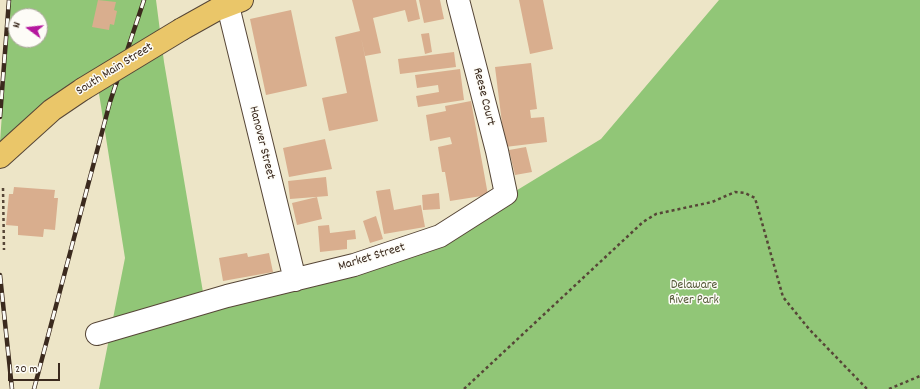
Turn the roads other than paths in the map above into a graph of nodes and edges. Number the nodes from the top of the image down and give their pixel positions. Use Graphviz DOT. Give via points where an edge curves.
graph roads {
  1 [pos="458,0"];
  2 [pos="235,3"];
  3 [pos="4,153"];
  4 [pos="506,194"];
  5 [pos="295,280"];
  6 [pos="97,334"];
  1 -- 4 [label="street, Reese Court"];
  2 -- 3 [label="main road, South Main Street, bridge" via="182,29 83,89 52,110"];
  2 -- 5 [label="street, Hanover Street"];
  4 -- 5 [label="street, Market Street" via="440,236 354,265"];
  5 -- 6 [label="street, Market Street" via="227,296"];
}
